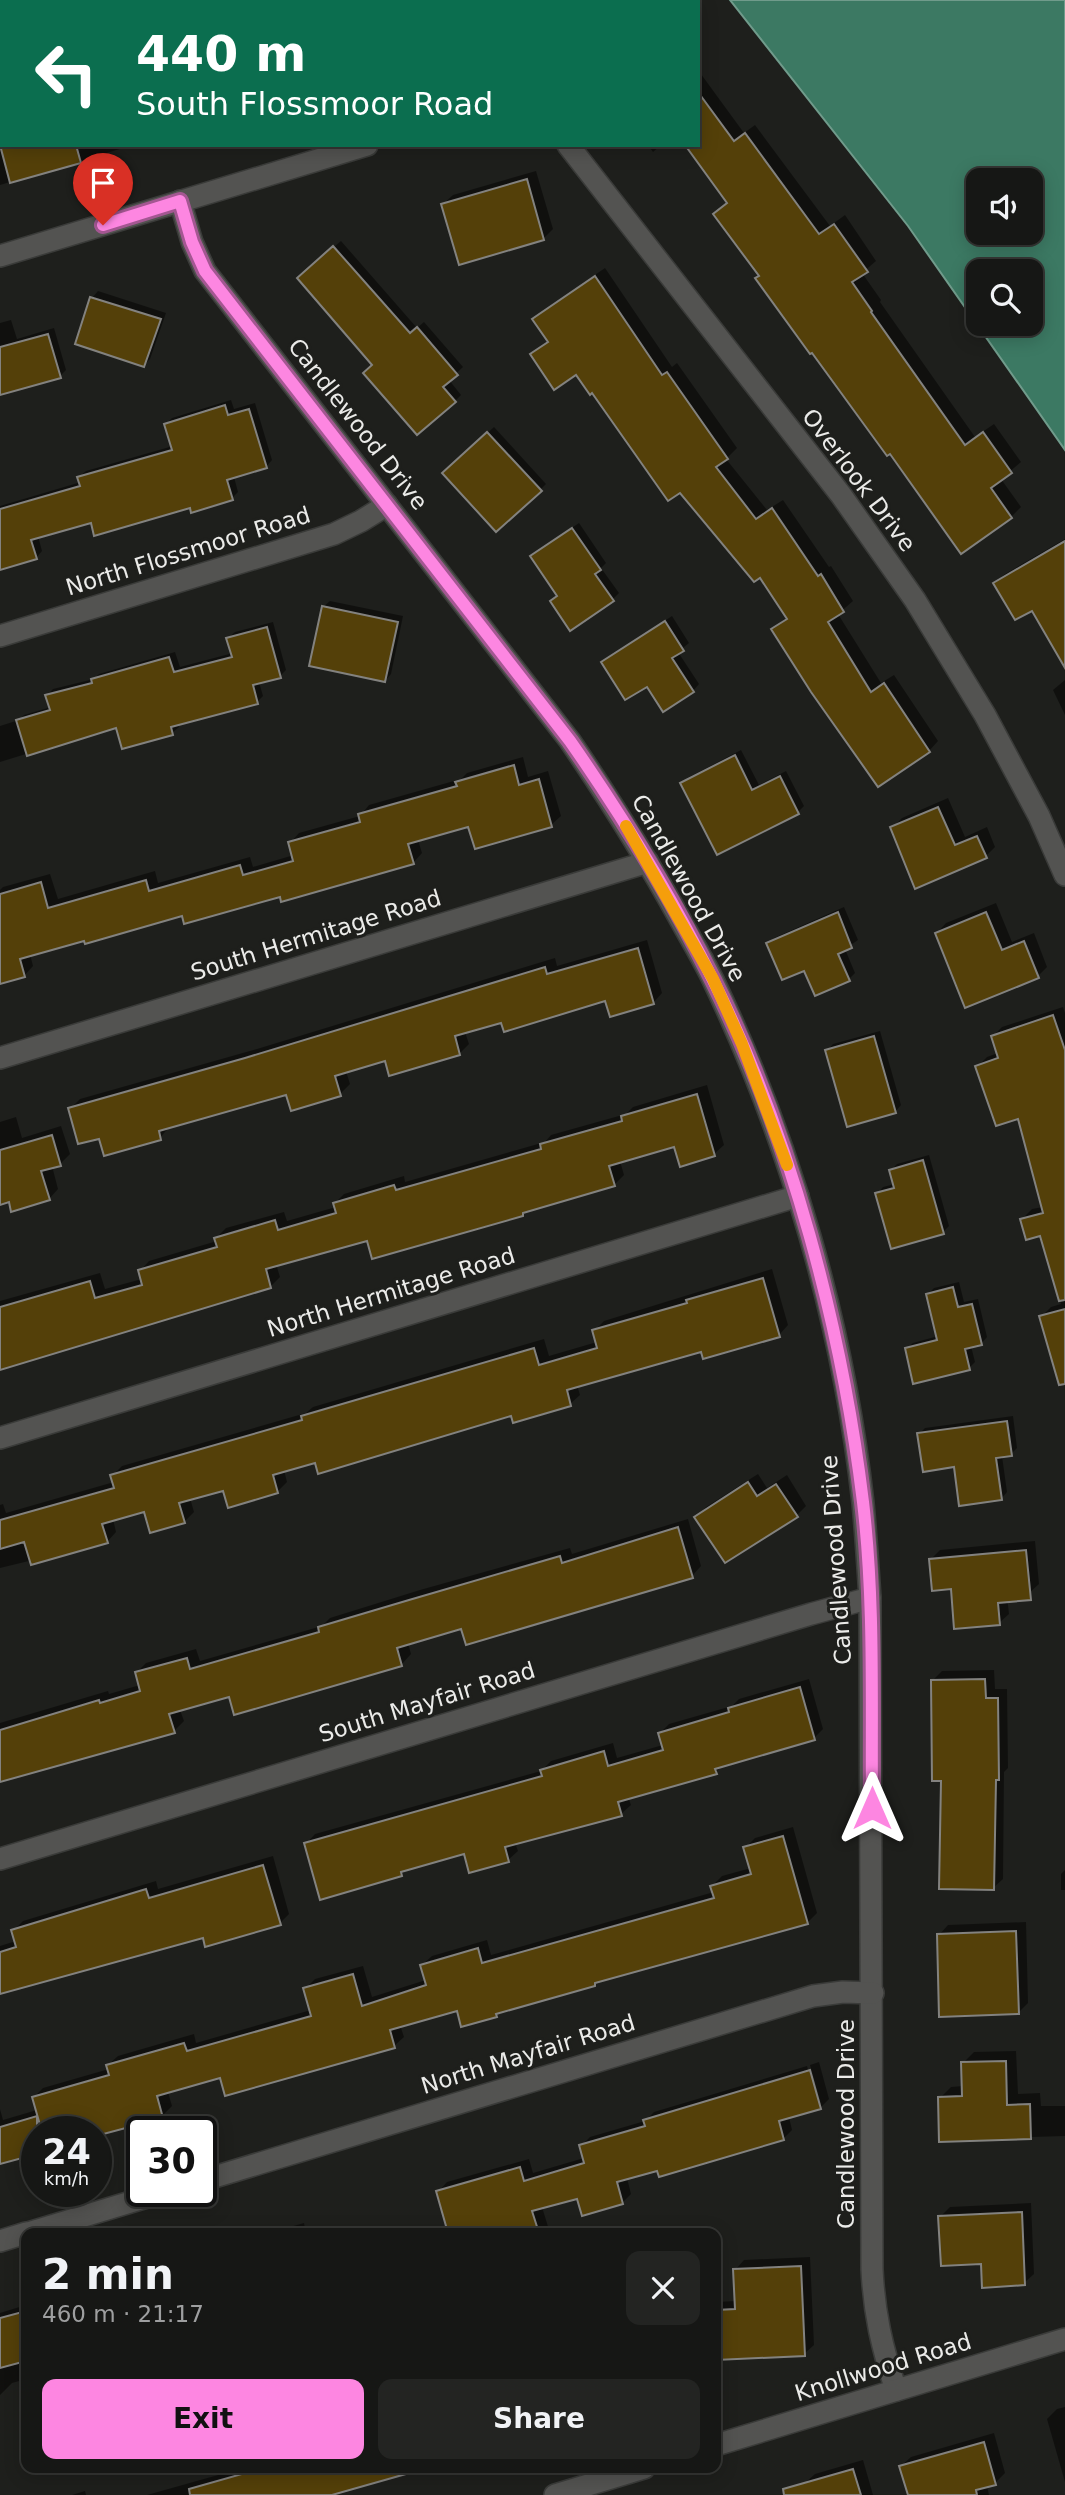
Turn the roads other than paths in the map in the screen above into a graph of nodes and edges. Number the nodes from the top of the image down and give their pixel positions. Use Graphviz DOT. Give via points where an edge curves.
graph roads {
  1 [pos="360,147"];
  2 [pos="570,147"];
  3 [pos="180,201"];
  4 [pos="0,256"];
  5 [pos="387,505"];
  6 [pos="0,636"];
  7 [pos="648,862"];
  8 [pos="1065,875"];
  9 [pos="0,1058"];
  10 [pos="798,1196"];
  11 [pos="0,1438"];
  12 [pos="870,1598"];
  13 [pos="0,1859"];
  14 [pos="873,1993"];
  15 [pos="217,2175"];
  16 [pos="126,2203"];
  17 [pos="44,2228"];
  18 [pos="21,2235"];
  19 [pos="0,2241"];
  20 [pos="1065,2339"];
  21 [pos="895,2390"];
  22 [pos="721,2443"];
  23 [pos="628,2473"];
  24 [pos="555,2495"];
  1 -- 3 [label="street"];
  2 -- 8 [label="street, Overlook Drive" via="841,495 915,600 985,716"];
  3 -- 4 [label="street"];
  3 -- 5 [label="street, Candlewood Drive" via="205,271"];
  5 -- 6 [label="street, North Flossmoor Road" via="334,534"];
  5 -- 7 [label="street, Candlewood Drive" via="570,741"];
  7 -- 9 [label="street, South Hermitage Road"];
  7 -- 10 [label="street, Candlewood Drive" via="713,979"];
  10 -- 11 [label="street, North Hermitage Road"];
  10 -- 12 [label="street, Candlewood Drive" via="848,1405 863,1503"];
  12 -- 13 [label="street, South Mayfair Road"];
  12 -- 14 [label="street, Candlewood Drive"];
  14 -- 15 [label="street, North Mayfair Road" via="813,1996"];
  14 -- 21 [label="street, Candlewood Drive" via="874,2305"];
  16 -- 17 [label="street"];
  18 -- 19 [label="street"];
  20 -- 21 [label="street, Knollwood Road"];
  21 -- 22 [label="street, Knollwood Road"];
  23 -- 24 [label="street"];
}
